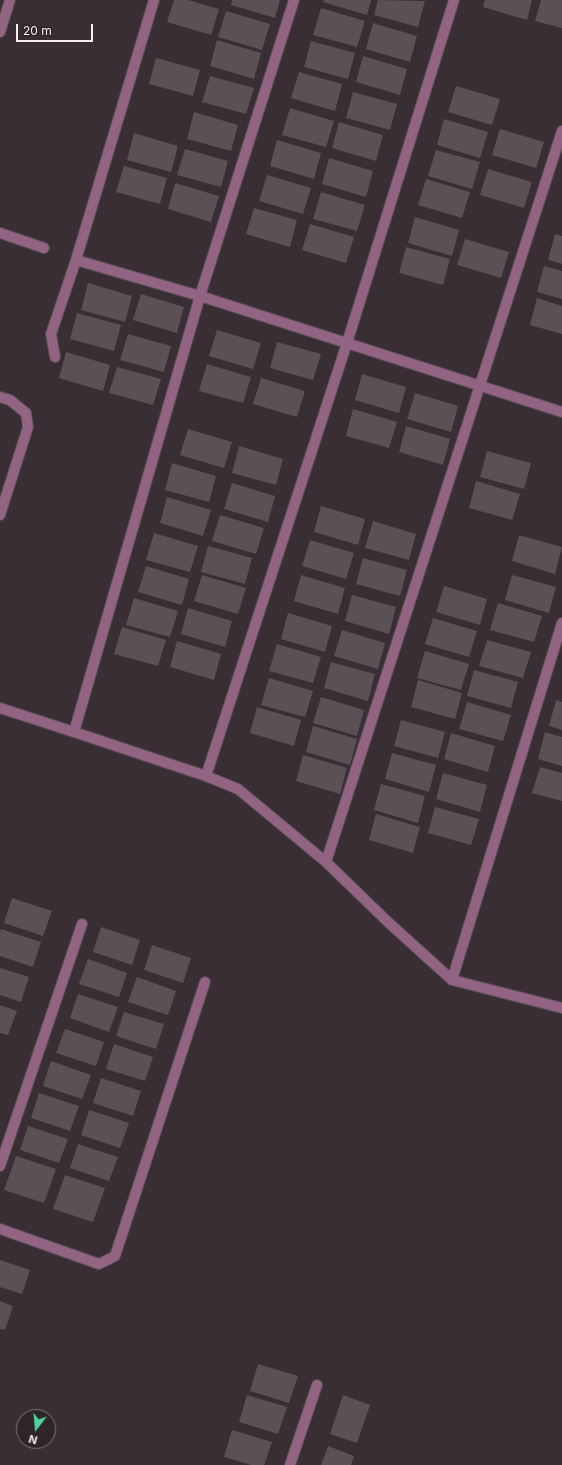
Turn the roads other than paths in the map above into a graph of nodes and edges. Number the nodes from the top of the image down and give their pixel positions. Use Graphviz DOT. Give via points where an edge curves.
graph roads {
  1 [pos="10,0"];
  2 [pos="154,0"];
  3 [pos="294,0"];
  4 [pos="454,0"];
  5 [pos="0,32"];
  6 [pos="562,130"];
  7 [pos="0,233"];
  8 [pos="44,248"];
  9 [pos="76,260"];
  10 [pos="200,296"];
  11 [pos="347,343"];
  12 [pos="55,357"];
  13 [pos="480,386"];
  14 [pos="0,397"];
  15 [pos="562,412"];
  16 [pos="0,516"];
  17 [pos="562,623"];
  18 [pos="0,708"];
  19 [pos="74,732"];
  20 [pos="206,776"];
  21 [pos="326,862"];
  22 [pos="82,924"];
  23 [pos="452,980"];
  24 [pos="205,982"];
  25 [pos="562,1008"];
  26 [pos="0,1166"];
  27 [pos="0,1229"];
  28 [pos="317,1385"];
  29 [pos="290,1465"];
  1 -- 5 [label="street"];
  2 -- 9 [label="street"];
  3 -- 10 [label="street"];
  4 -- 11 [label="street"];
  6 -- 13 [label="street"];
  7 -- 8 [label="street"];
  9 -- 10 [label="street"];
  9 -- 12 [label="street" via="51,334"];
  10 -- 11 [label="street"];
  10 -- 19 [label="street"];
  11 -- 13 [label="street"];
  11 -- 20 [label="street"];
  13 -- 15 [label="street"];
  13 -- 21 [label="street"];
  14 -- 16 [label="street" via="10,400 26,413 28,427"];
  17 -- 23 [label="street"];
  18 -- 19 [label="street"];
  19 -- 20 [label="street"];
  20 -- 21 [label="street" via="238,790"];
  21 -- 23 [label="street"];
  22 -- 26 [label="street"];
  23 -- 25 [label="street"];
  24 -- 27 [label="street" via="115,1256 99,1264"];
  28 -- 29 [label="street"];
}
